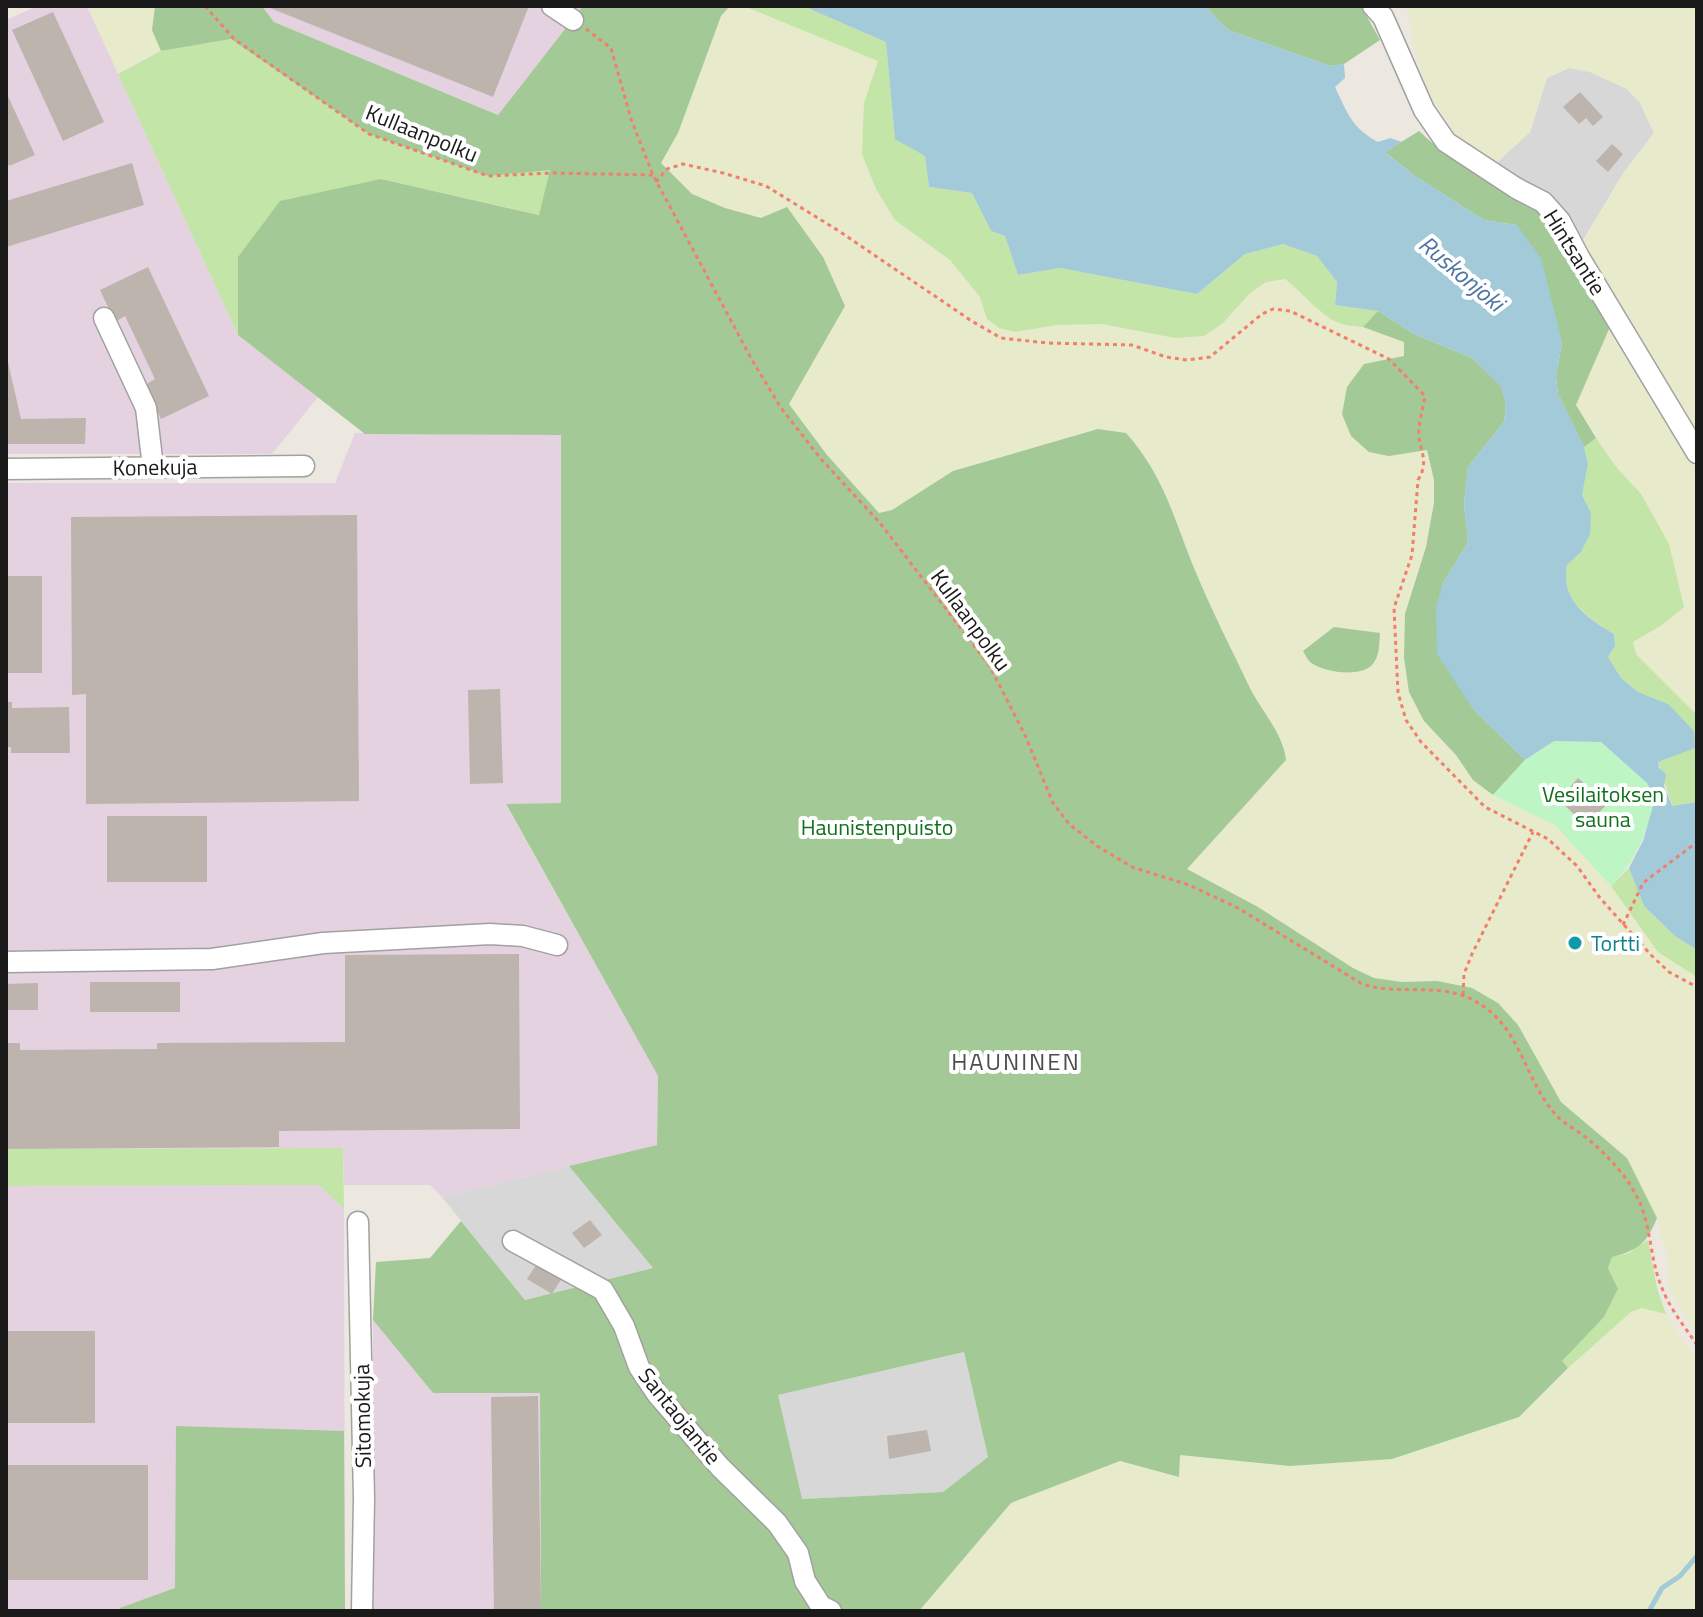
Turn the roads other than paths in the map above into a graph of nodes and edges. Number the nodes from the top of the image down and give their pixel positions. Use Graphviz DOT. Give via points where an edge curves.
graph roads {
  1 [pos="552,6"];
  2 [pos="1373,6"];
  3 [pos="573,20"];
  4 [pos="104,318"];
  5 [pos="1697,453"];
  6 [pos="304,466"];
  7 [pos="153,467"];
  8 [pos="6,469"];
  9 [pos="557,945"];
  10 [pos="6,962"];
  11 [pos="358,1222"];
  12 [pos="513,1241"];
  13 [pos="362,1611"];
  14 [pos="831,1611"];
  1 -- 3 [label="street"];
  2 -- 5 [label="street, Hintsantie" via="1383,17 1424,110 1446,142 1543,202 1560,221"];
  4 -- 7 [label="street" via="146,408"];
  6 -- 7 [label="street, Konekuja"];
  7 -- 8 [label="street, Konekuja"];
  9 -- 10 [label="street" via="490,934 323,943 212,959"];
  11 -- 13 [label="street, Sitomokuja"];
  12 -- 14 [label="street, Santaojantie" via="603,1290 657,1394 777,1523 798,1553 805,1581 821,1606"];
}
